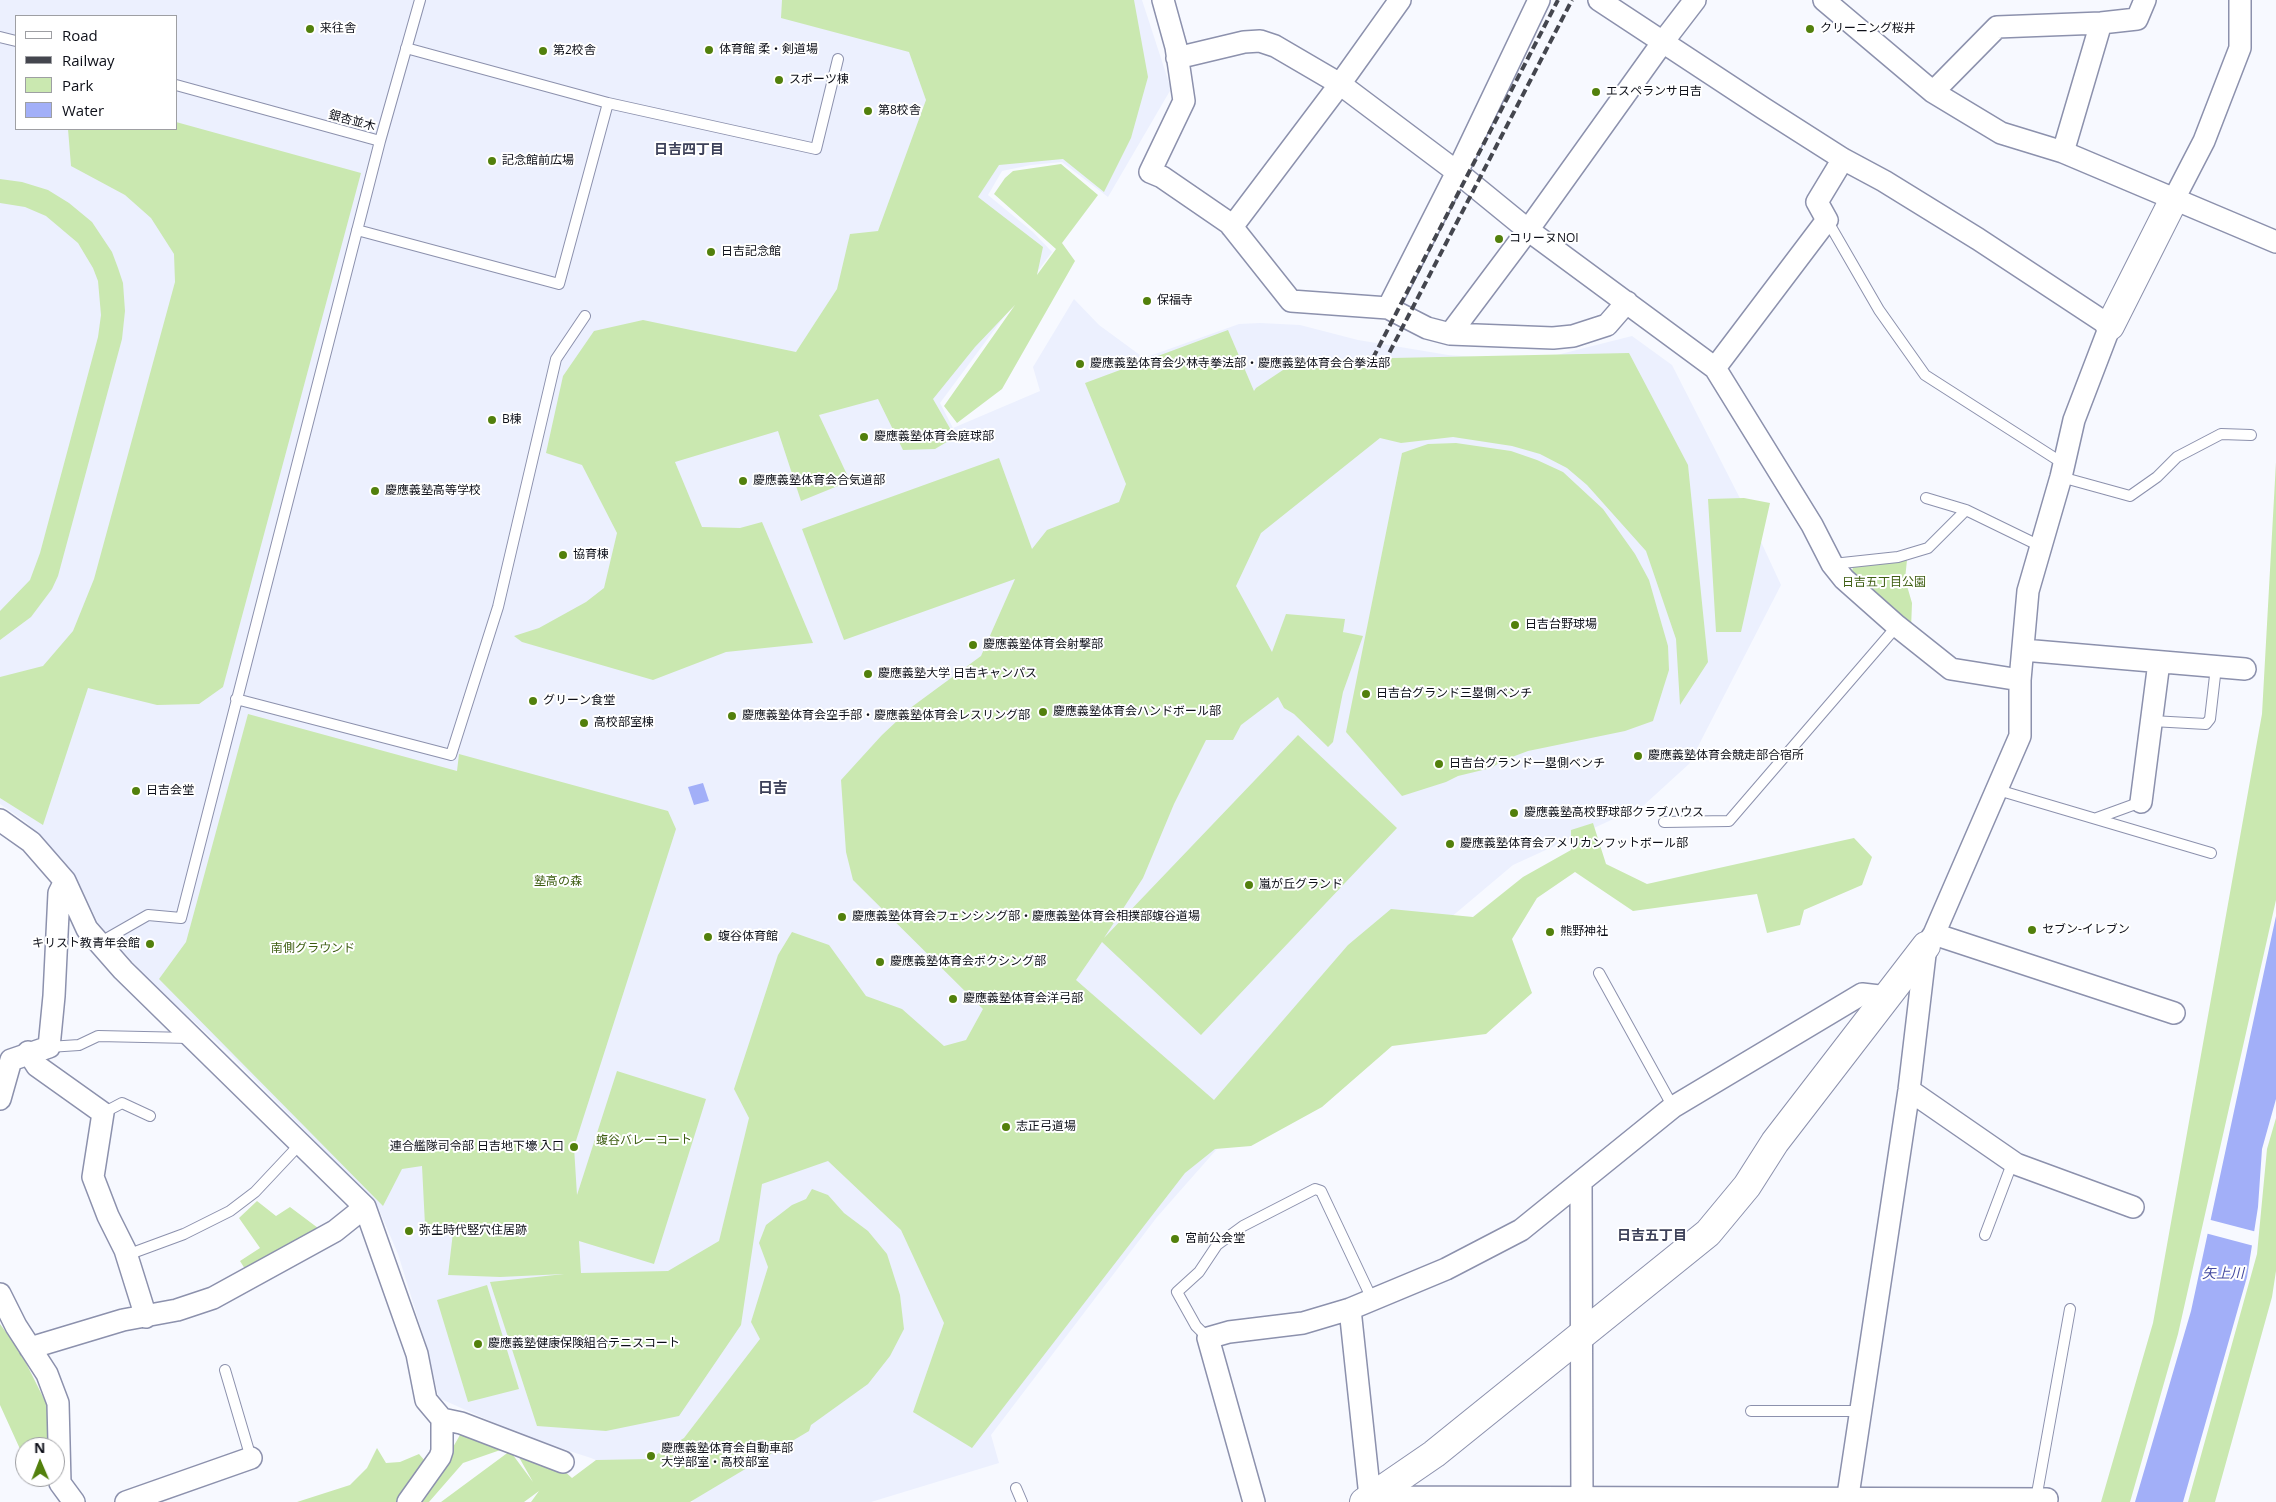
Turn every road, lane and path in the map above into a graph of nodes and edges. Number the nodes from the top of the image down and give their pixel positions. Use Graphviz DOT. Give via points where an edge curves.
graph roads {
  1 [pos="420,0"];
  2 [pos="1164,0"];
  3 [pos="1400,0"];
  4 [pos="1539,0"];
  5 [pos="1599,0"];
  6 [pos="1695,0"];
  7 [pos="1824,0"];
  8 [pos="2145,0"];
  9 [pos="2240,0"];
  10 [pos="2101,23"];
  11 [pos="0,37"];
  12 [pos="15,41"];
  13 [pos="1662,43"];
  14 [pos="406,48"];
  15 [pos="1178,58"];
  16 [pos="838,59"];
  17 [pos="1340,84"];
  18 [pos="178,86"];
  19 [pos="1933,92"];
  20 [pos="608,103"];
  21 [pos="380,142"];
  22 [pos="2063,152"];
  23 [pos="1843,159"];
  24 [pos="1458,172"];
  25 [pos="2174,199"];
  26 [pos="1827,220"];
  27 [pos="1232,227"];
  28 [pos="357,230"];
  29 [pos="1528,230"];
  30 [pos="2276,242"];
  31 [pos="1627,302"];
  32 [pos="1388,308"];
  33 [pos="585,316"];
  34 [pos="2110,326"];
  35 [pos="1450,334"];
  36 [pos="1715,368"];
  37 [pos="2250,435"];
  38 [pos="2063,471"];
  39 [pos="1926,498"];
  40 [pos="1966,510"];
  41 [pos="2040,546"];
  42 [pos="1832,564"];
  43 [pos="1897,626"];
  44 [pos="2023,650"];
  45 [pos="2159,662"];
  46 [pos="2216,667"];
  47 [pos="2245,669"];
  48 [pos="2020,680"];
  49 [pos="236,699"];
  50 [pos="2152,721"];
  51 [pos="1998,790"];
  52 [pos="2141,802"];
  53 [pos="2097,818"];
  54 [pos="0,820"];
  55 [pos="1664,822"];
  56 [pos="2210,853"];
  57 [pos="65,881"];
  58 [pos="1930,940"];
  59 [pos="99,943"];
  60 [pos="1599,973"];
  61 [pos="1888,997"];
  62 [pos="2174,1013"];
  63 [pos="194,1037"];
  64 [pos="49,1047"];
  65 [pos="28,1052"];
  66 [pos="1909,1090"];
  67 [pos="0,1099"];
  68 [pos="1673,1107"];
  69 [pos="104,1113"];
  70 [pos="150,1116"];
  71 [pos="301,1143"];
  72 [pos="2013,1161"];
  73 [pos="1581,1183"];
  74 [pos="365,1207"];
  75 [pos="2133,1207"];
  76 [pos="1985,1235"];
  77 [pos="127,1255"];
  78 [pos="0,1294"];
  79 [pos="1372,1299"];
  80 [pos="1350,1308"];
  81 [pos="2070,1309"];
  82 [pos="146,1317"];
  83 [pos="1581,1334"];
  84 [pos="1208,1338"];
  85 [pos="30,1348"];
  86 [pos="225,1370"];
  87 [pos="1751,1411"];
  88 [pos="1860,1411"];
  89 [pos="442,1419"];
  90 [pos="251,1458"];
  91 [pos="563,1462"];
  92 [pos="1016,1488"];
  93 [pos="2042,1499"];
  94 [pos="1367,1500"];
  95 [pos="1582,1500"];
  96 [pos="1701,1500"];
  97 [pos="1847,1500"];
  98 [pos="1997,1500"];
  99 [pos="74,1502"];
  100 [pos="126,1502"];
  101 [pos="408,1502"];
  102 [pos="1022,1502"];
  103 [pos="1254,1502"];
  1 -- 14 [label="lane, 銀杏並木"];
  2 -- 15 [label="street"];
  3 -- 17 [label="street"];
  4 -- 24 [label="street"];
  5 -- 13 [label="street"];
  6 -- 13 [label="street"];
  7 -- 19 [label="street"];
  8 -- 10 [label="street" via="2137,19"];
  9 -- 25 [label="street" via="2240,48 2204,141"];
  10 -- 19 [label="street" via="1997,27"];
  10 -- 22 [label="street"];
  11 -- 12 [label="lane"];
  13 -- 23 [label="street"];
  13 -- 29 [label="street"];
  14 -- 20 [label="lane"];
  14 -- 21 [label="lane, 銀杏並木"];
  15 -- 17 [label="street" via="1260,41 1275,46"];
  15 -- 27 [label="street" via="1184,101 1150,172 1162,177"];
  16 -- 20 [label="lane" via="816,149"];
  17 -- 24 [label="street"];
  17 -- 27 [label="street"];
  18 -- 21 [label="lane, 銀杏並木"];
  19 -- 22 [label="street" via="2001,133"];
  20 -- 28 [label="lane" via="559,284"];
  21 -- 28 [label="lane"];
  22 -- 25 [label="street"];
  23 -- 26 [label="street" via="1817,202"];
  23 -- 34 [label="street" via="1893,186"];
  24 -- 29 [label="street"];
  24 -- 32 [label="street"];
  25 -- 30 [label="street"];
  25 -- 34 [label="street"];
  26 -- 36 [label="street"];
  26 -- 38 [label="lane" via="1879,310 1926,375"];
  27 -- 32 [label="street" via="1291,301"];
  28 -- 49 [label="lane"];
  29 -- 31 [label="street"];
  29 -- 35 [label="street"];
  31 -- 35 [label="street" via="1608,325 1573,336"];
  31 -- 36 [label="street"];
  32 -- 35 [label="street" via="1427,328"];
  33 -- 49 [label="lane" via="556,360 498,607 451,755"];
  34 -- 38 [label="street" via="2074,420"];
  36 -- 42 [label="street" via="1812,525"];
  37 -- 38 [label="lane" via="2221,434 2178,457 2130,496"];
  38 -- 41 [label="street"];
  39 -- 40 [label="lane"];
  40 -- 41 [label="lane"];
  40 -- 42 [label="lane" via="1928,548 1898,557"];
  41 -- 44 [label="street" via="2028,591"];
  42 -- 43 [label="street" via="1844,579"];
  43 -- 48 [label="street" via="1951,669"];
  43 -- 55 [label="lane" via="1730,821"];
  44 -- 45 [label="street"];
  44 -- 48 [label="street"];
  45 -- 46 [label="street"];
  45 -- 50 [label="street"];
  46 -- 47 [label="street"];
  46 -- 50 [label="lane" via="2210,719 2206,724"];
  48 -- 51 [label="street" via="2020,736"];
  49 -- 59 [label="lane" via="181,918 148,915"];
  50 -- 52 [label="street"];
  51 -- 53 [label="lane"];
  51 -- 58 [label="street"];
  52 -- 53 [label="lane"];
  53 -- 56 [label="lane"];
  54 -- 57 [label="street" via="31,842"];
  57 -- 59 [label="street" via="86,929"];
  57 -- 64 [label="street" via="59,893"];
  58 -- 61 [label="street"];
  58 -- 62 [label="street"];
  58 -- 66 [label="street"];
  59 -- 63 [label="street"];
  60 -- 68 [label="lane"];
  61 -- 68 [label="street" via="1862,994"];
  61 -- 83 [label="street" via="1708,1233"];
  63 -- 64 [label="lane" via="98,1036 79,1045"];
  63 -- 71 [label="street"];
  64 -- 65 [label="street"];
  65 -- 67 [label="street" via="11,1060"];
  65 -- 69 [label="street" via="37,1066"];
  66 -- 72 [label="street"];
  66 -- 88 [label="street"];
  68 -- 73 [label="street"];
  69 -- 70 [label="lane" via="122,1103"];
  69 -- 77 [label="street" via="93,1177"];
  71 -- 74 [label="street"];
  71 -- 77 [label="lane" via="255,1192 230,1211 184,1234"];
  72 -- 75 [label="street"];
  72 -- 76 [label="lane"];
  73 -- 79 [label="street" via="1521,1230 1446,1269"];
  73 -- 83 [label="street"];
  74 -- 82 [label="street" via="335,1231 213,1298"];
  74 -- 89 [label="street" via="417,1354 426,1400"];
  77 -- 82 [label="street"];
  78 -- 85 [label="street"];
  79 -- 80 [label="street"];
  79 -- 84 [label="lane" via="1321,1191 1315,1188 1243,1226 1217,1245 1199,1272 1177,1292 1196,1326"];
  80 -- 84 [label="street" via="1304,1323 1229,1332"];
  80 -- 94 [label="street"];
  81 -- 93 [label="lane"];
  82 -- 85 [label="street" via="123,1320"];
  83 -- 94 [label="street" via="1434,1454"];
  83 -- 95 [label="street"];
  84 -- 103 [label="street"];
  85 -- 99 [label="street" via="47,1374 58,1403 60,1483"];
  86 -- 90 [label="lane"];
  87 -- 88 [label="lane"];
  88 -- 97 [label="street"];
  89 -- 91 [label="street" via="461,1423"];
  89 -- 101 [label="street" via="442,1451"];
  90 -- 100 [label="street"];
  92 -- 102 [label="lane"];
  93 -- 98 [label="street"];
  94 -- 95 [label="street"];
  95 -- 96 [label="street"];
  96 -- 97 [label="street"];
  97 -- 98 [label="street"];
}
